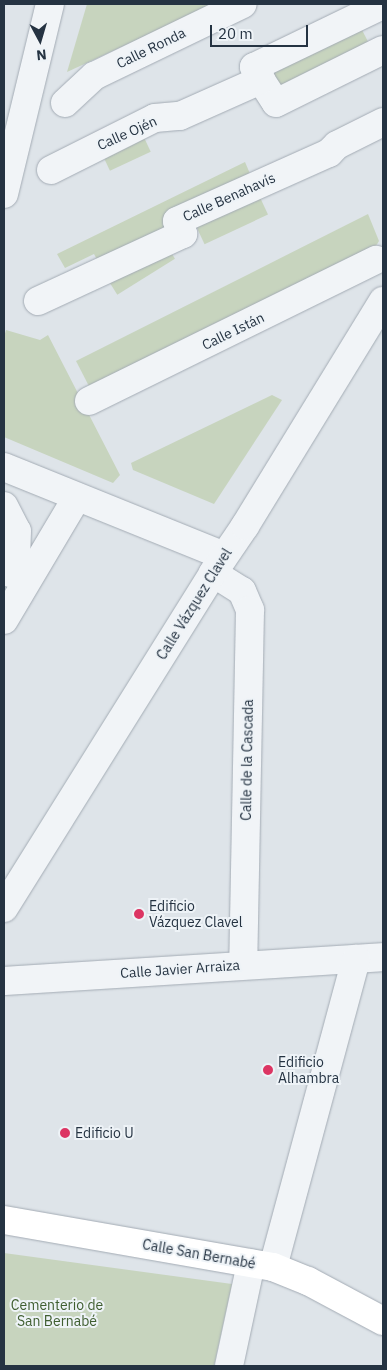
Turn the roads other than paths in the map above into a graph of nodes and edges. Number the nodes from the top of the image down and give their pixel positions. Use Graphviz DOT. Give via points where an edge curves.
graph roads {
  1 [pos="50,4"];
  2 [pos="243,4"];
  3 [pos="383,4"];
  4 [pos="383,50"];
  5 [pos="261,80"];
  6 [pos="65,103"];
  7 [pos="383,122"];
  8 [pos="51,170"];
  9 [pos="4,194"];
  10 [pos="376,260"];
  11 [pos="38,301"];
  12 [pos="383,301"];
  13 [pos="89,402"];
  14 [pos="4,467"];
  15 [pos="77,497"];
  16 [pos="4,506"];
  17 [pos="46,549"];
  18 [pos="218,565"];
  19 [pos="7,575"];
  20 [pos="4,620"];
  21 [pos="4,908"];
  22 [pos="383,956"];
  23 [pos="356,959"];
  24 [pos="243,965"];
  25 [pos="4,981"];
  26 [pos="4,1220"];
  27 [pos="262,1265"];
  28 [pos="383,1321"];
  29 [pos="229,1366"];
  1 -- 9 [label="street"];
  2 -- 6 [label="street, Calle Ronda" via="94,76"];
  3 -- 5 [label="street" via="254,66"];
  4 -- 5 [label="street" via="276,103"];
  5 -- 8 [label="street, Calle Ojén" via="180,116 155,118"];
  7 -- 11 [label="street, Calle Benahavís" via="337,145 329,153 177,221 183,234"];
  10 -- 13 [label="street, Calle Istán"];
  12 -- 18 [label="street, Calle Vázquez Clavel"];
  14 -- 15 [label="street, Calle de la Cascada"];
  15 -- 17 [label="street"];
  15 -- 18 [label="street, Calle de la Cascada"];
  16 -- 19 [label="street" via="18,531 16,554"];
  17 -- 19 [label="street"];
  17 -- 20 [label="street"];
  18 -- 21 [label="street, Calle Vázquez Clavel"];
  18 -- 24 [label="street, Calle de la Cascada" via="242,591 250,610"];
  22 -- 23 [label="street, Calle Javier Arraiza"];
  23 -- 24 [label="street, Calle Javier Arraiza"];
  23 -- 27 [label="street"];
  24 -- 25 [label="street, Calle Javier Arraiza"];
  26 -- 27 [label="main road, Calle San Bernabé"];
  27 -- 28 [label="main road, Calle San Bernabé" via="308,1281"];
  27 -- 29 [label="street"];
}
